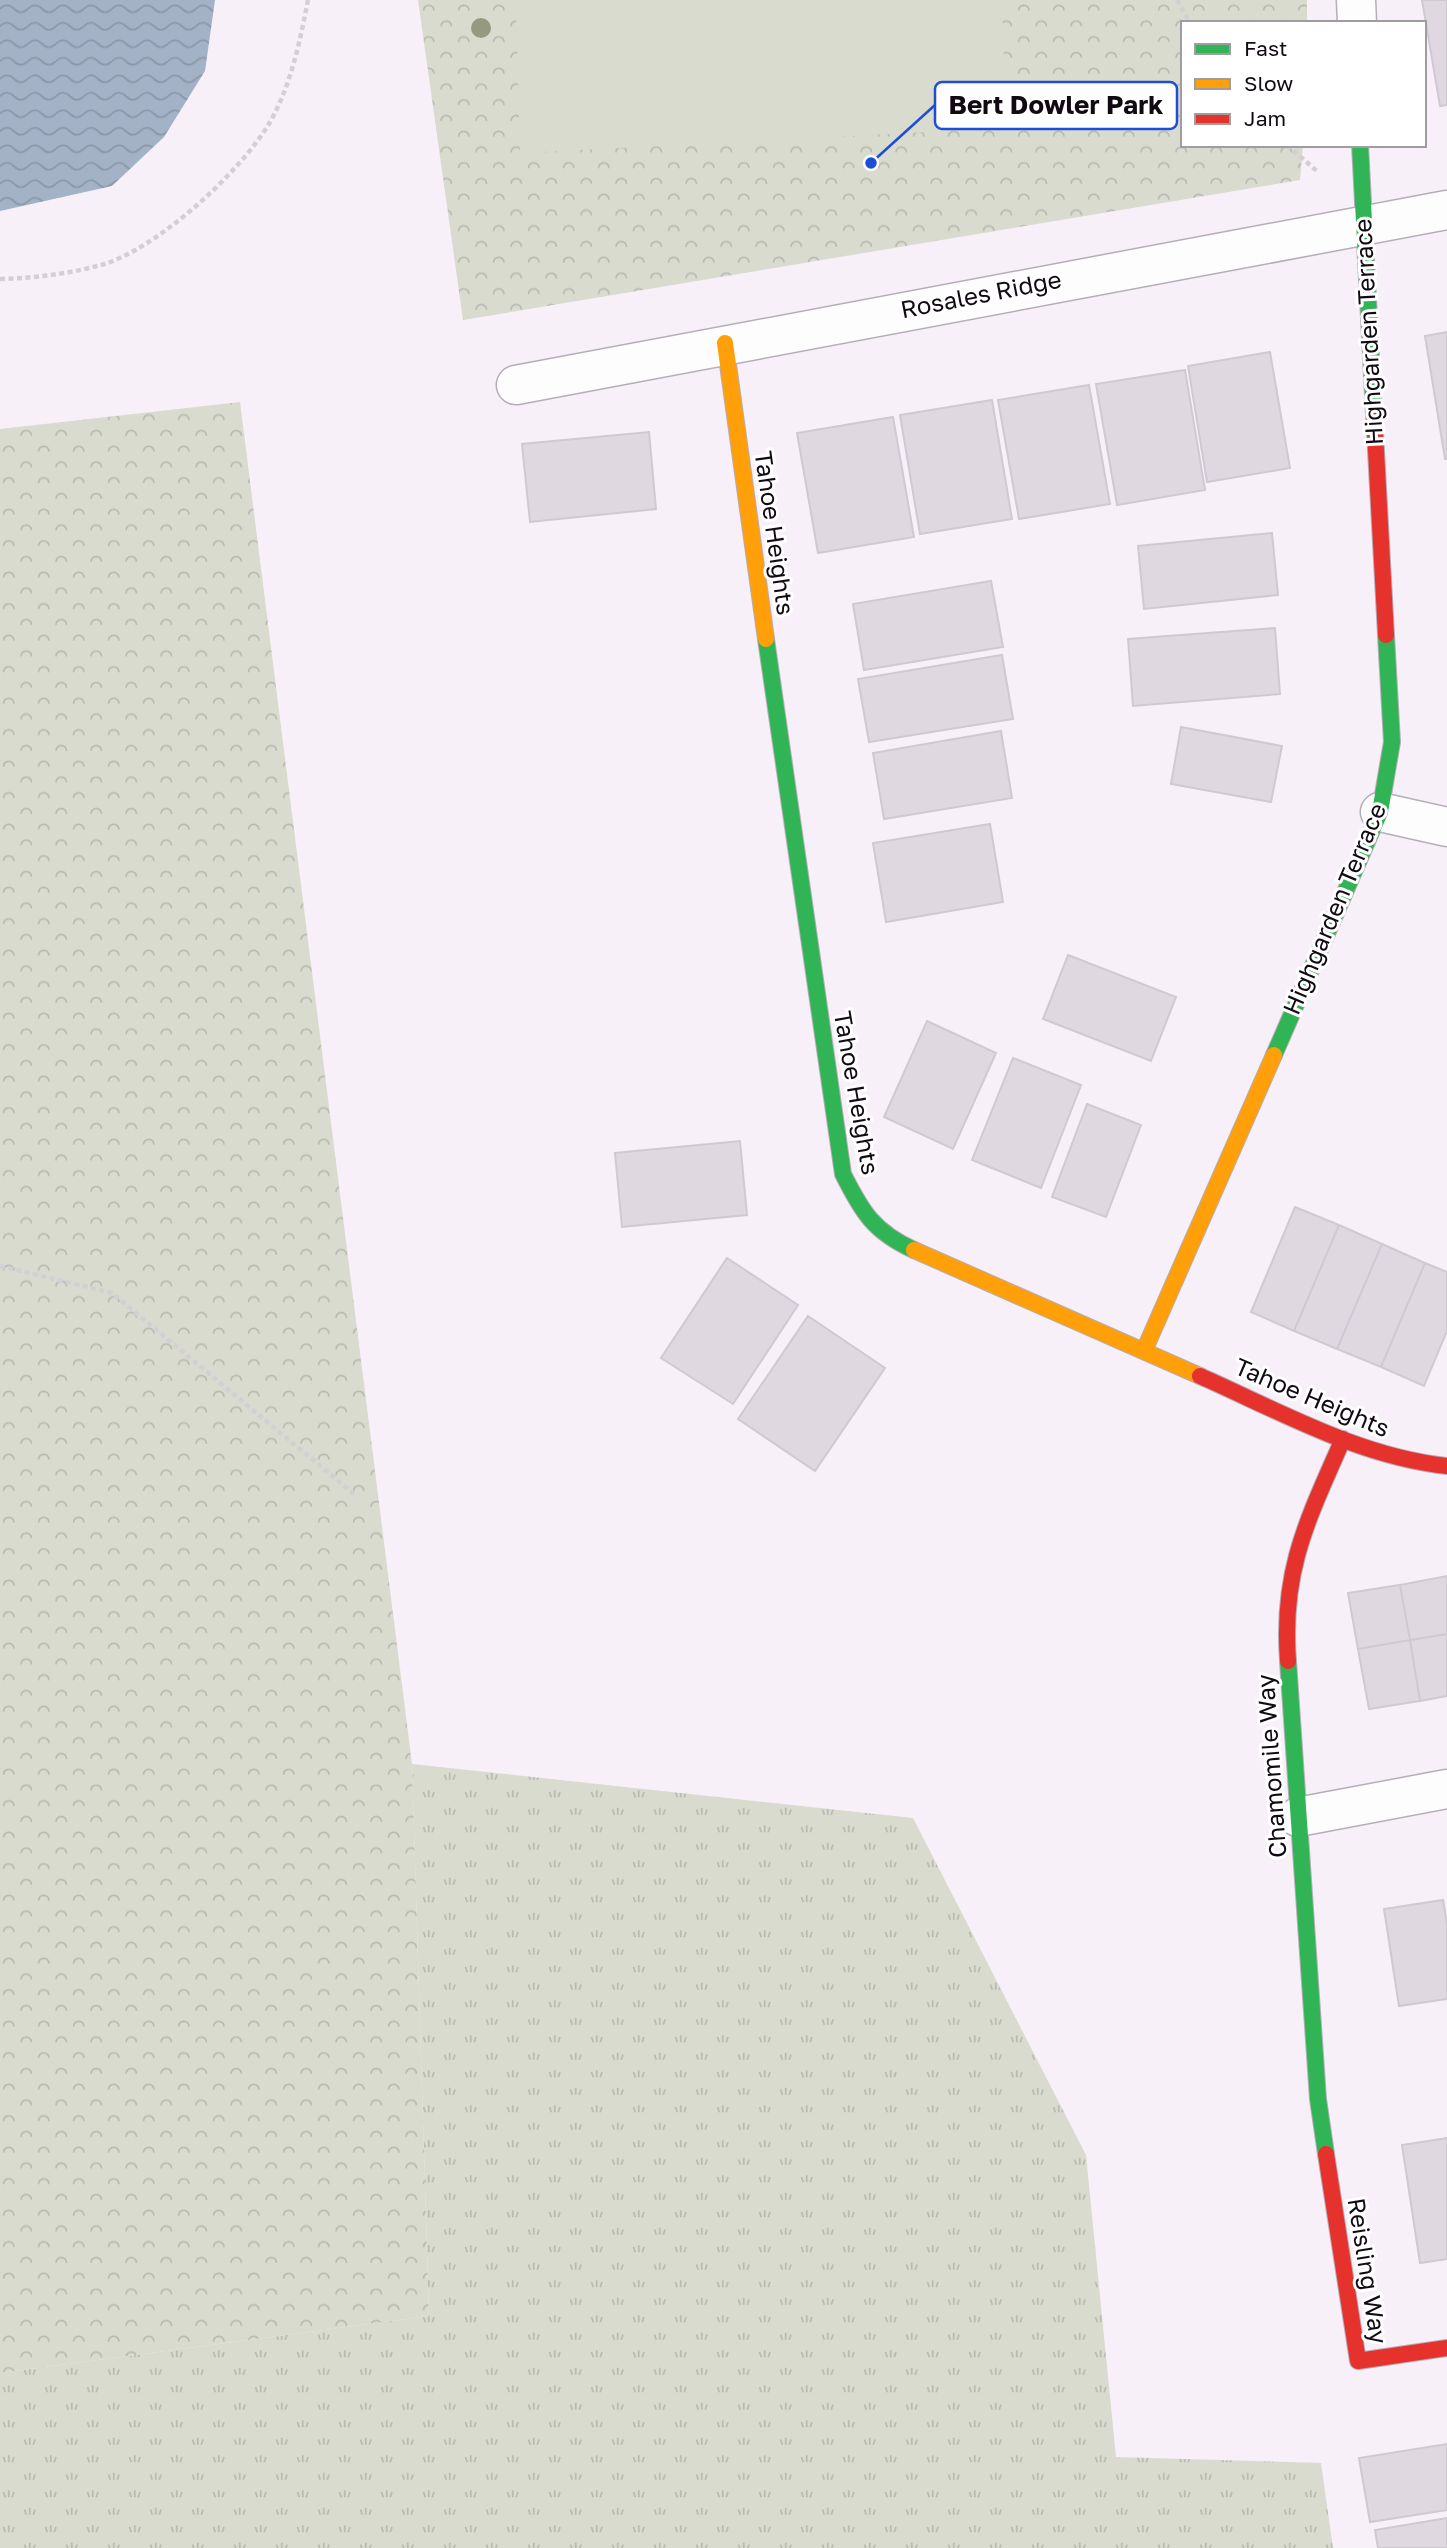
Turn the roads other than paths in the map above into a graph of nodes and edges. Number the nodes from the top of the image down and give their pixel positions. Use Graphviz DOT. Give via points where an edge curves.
graph roads {
  1 [pos="1356,0"];
  2 [pos="1357,21"];
  3 [pos="1360,147"];
  4 [pos="1447,210"];
  5 [pos="1363,224"];
  6 [pos="725,343"];
  7 [pos="516,385"];
  8 [pos="1380,812"];
  9 [pos="1447,827"];
  10 [pos="1144,1351"];
  11 [pos="1343,1439"];
  12 [pos="1447,1466"];
  13 [pos="1447,1789"];
  14 [pos="1298,1817"];
  15 [pos="1318,2099"];
  16 [pos="1447,2348"];
  1 -- 2 [label="street"];
  3 -- 5 [label="street, Highgarden Terrace"];
  4 -- 5 [label="street, Rosales Ridge"];
  5 -- 6 [label="street, Rosales Ridge"];
  5 -- 8 [label="street, Highgarden Terrace" via="1392,743"];
  6 -- 7 [label="street, Rosales Ridge"];
  6 -- 10 [label="street, Tahoe Heights" via="842,1174 863,1213 890,1239"];
  8 -- 9 [label="street"];
  8 -- 10 [label="street, Highgarden Terrace"];
  10 -- 11 [label="street, Tahoe Heights"];
  11 -- 12 [label="street, Tahoe Heights" via="1410,1462"];
  11 -- 14 [label="street, Chamomile Way" via="1303,1530 1287,1593"];
  13 -- 14 [label="street"];
  14 -- 15 [label="street, Chamomile Way"];
  15 -- 16 [label="street, Reisling Way" via="1358,2361"];
}
